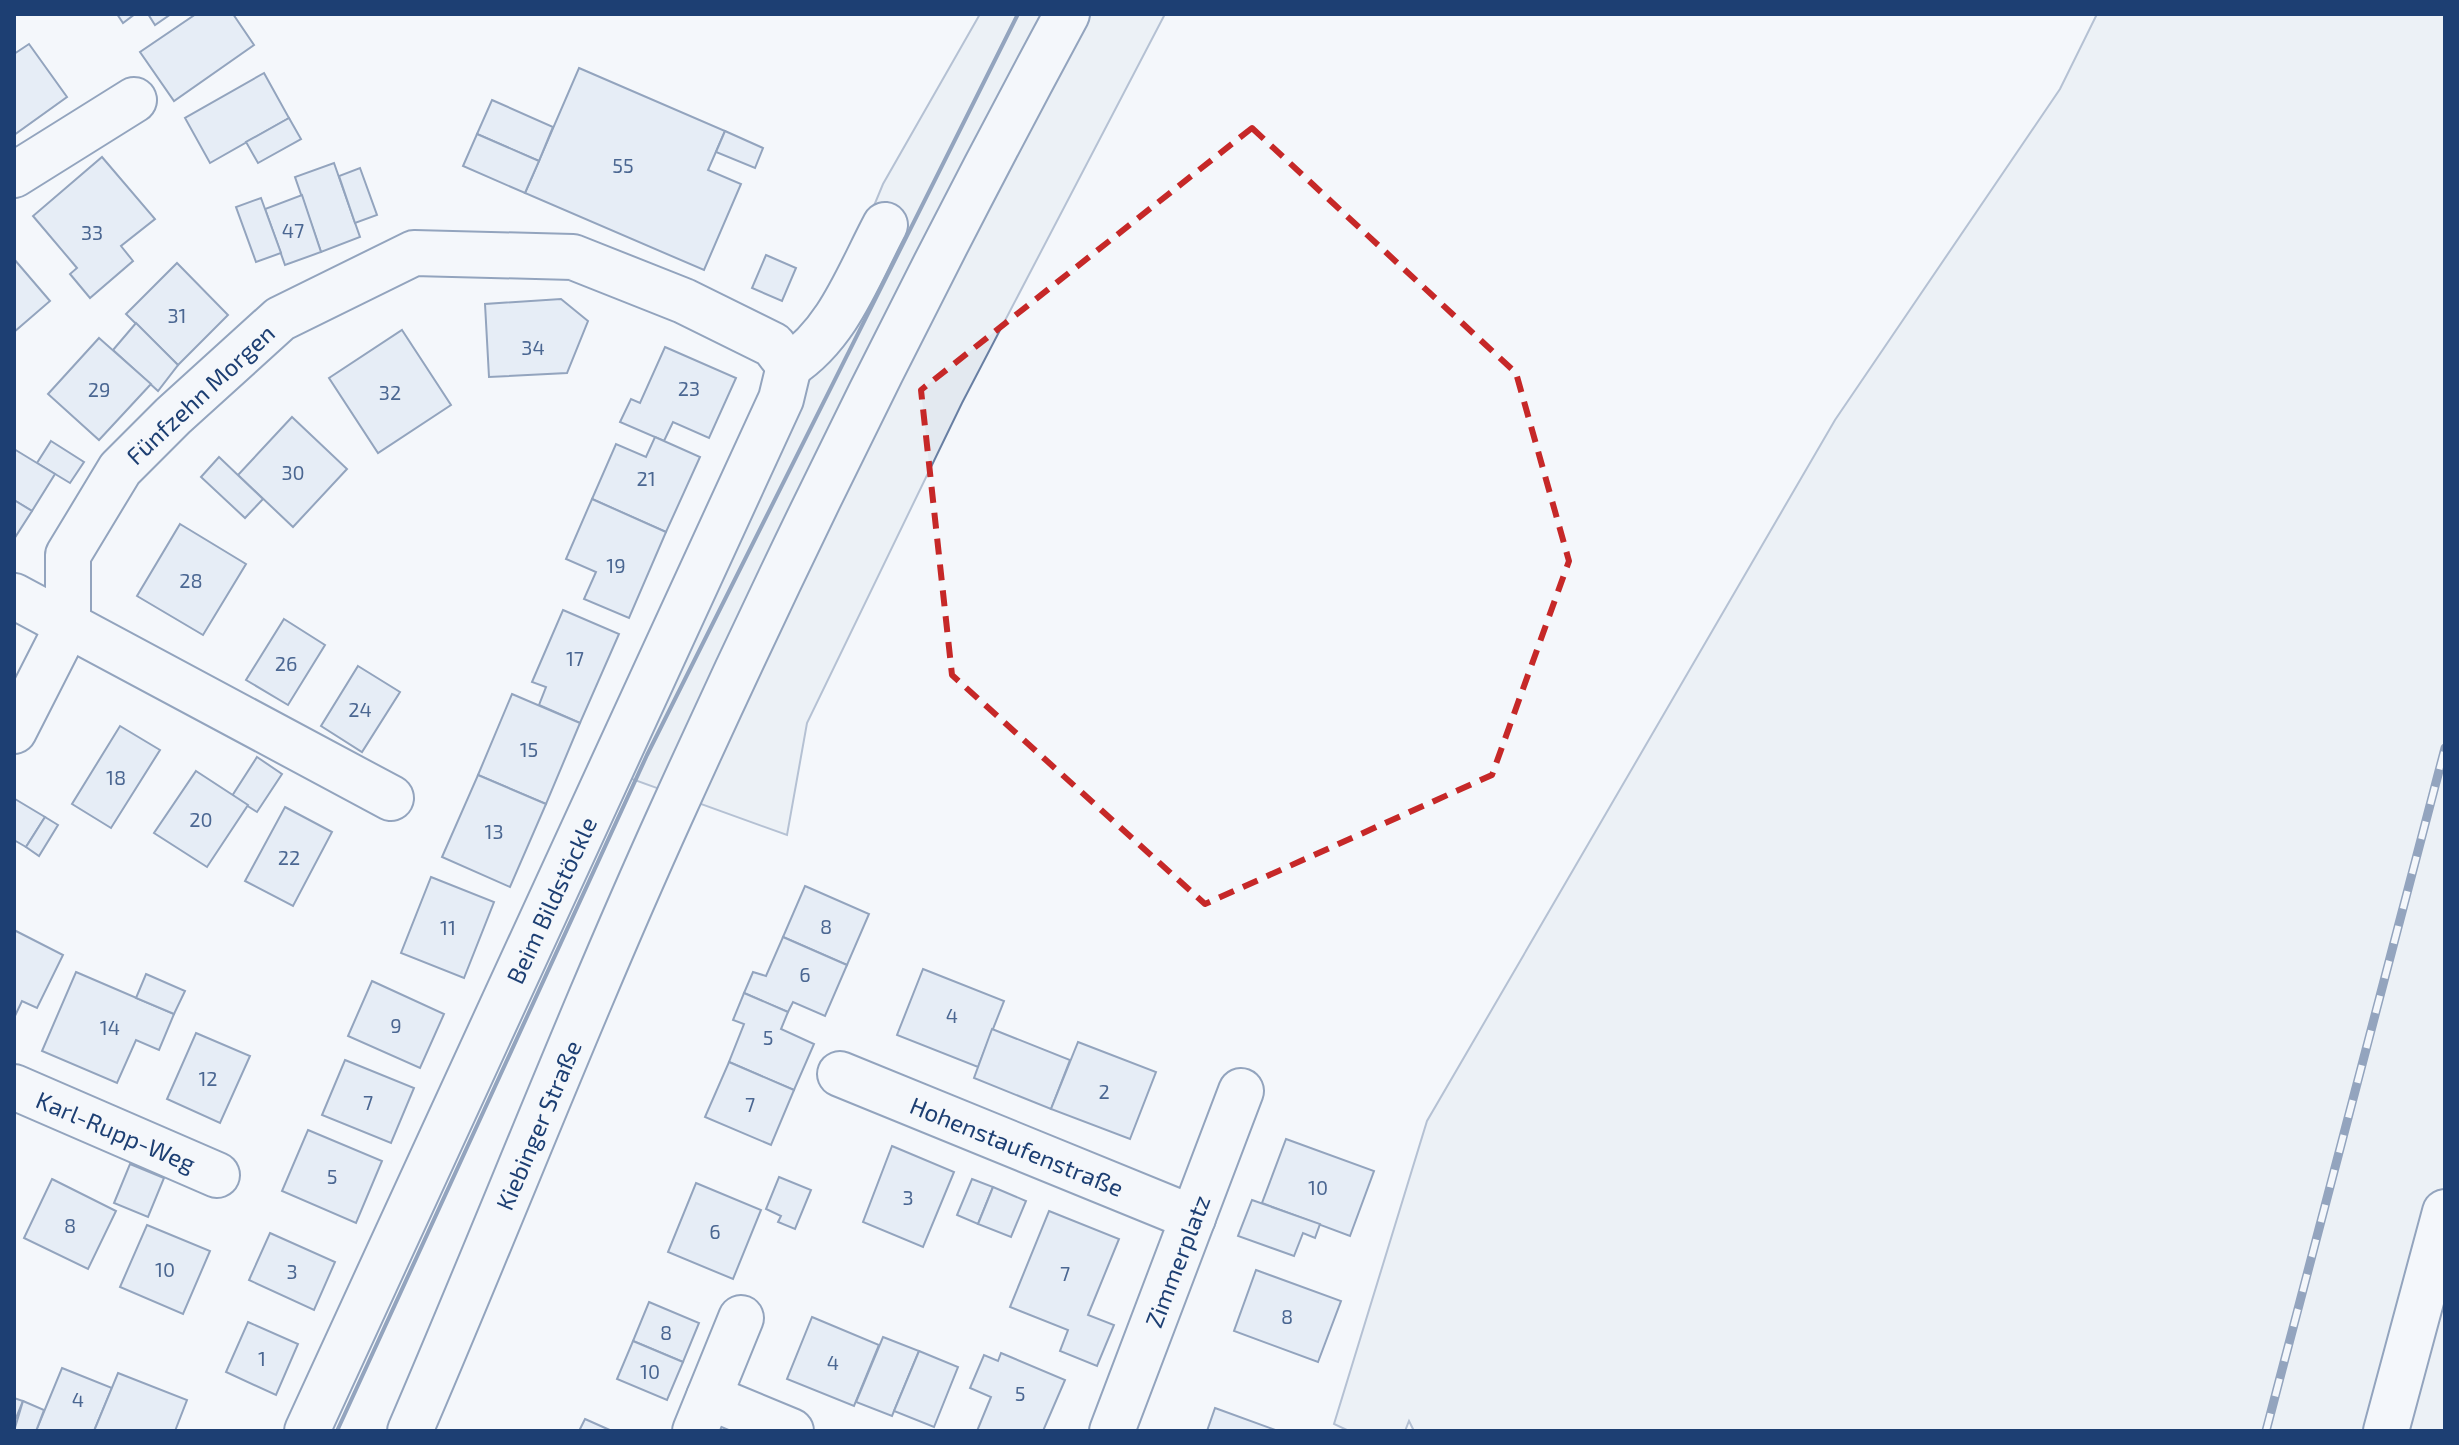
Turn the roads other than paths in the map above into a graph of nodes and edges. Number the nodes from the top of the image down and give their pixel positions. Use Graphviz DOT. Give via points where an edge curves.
graph roads {
  1 [pos="1067,14"];
  2 [pos="134,100"];
  3 [pos="14,175"];
  4 [pos="885,225"];
  5 [pos="789,366"];
  6 [pos="14,596"];
  7 [pos="68,625"];
  8 [pos="14,731"];
  9 [pos="391,798"];
  10 [pos="840,1074"];
  11 [pos="14,1087"];
  12 [pos="1241,1091"];
  13 [pos="217,1175"];
  14 [pos="2445,1212"];
  15 [pos="1193,1218"];
  16 [pos="741,1318"];
  17 [pos="702,1414"];
  18 [pos="307,1431"];
  19 [pos="410,1431"];
  20 [pos="791,1431"];
  21 [pos="1112,1431"];
  22 [pos="2386,1431"];
  1 -- 19 [label="street, Kiebinger Straße" via="913,306 668,820"];
  2 -- 3 [label="street"];
  4 -- 5 [label="street" via="830,330"];
  5 -- 7 [label="street, Fünfzehn Morgen" via="773,345 684,301 573,257 414,253 280,319 120,469 68,555"];
  5 -- 18 [label="street, Beim Bildstöckle" via="781,399"];
  6 -- 7 [label="street"];
  7 -- 8 [label="street, Fünfzehn Morgen"];
  7 -- 9 [label="street"];
  10 -- 15 [label="street, Hohenstaufenstraße"];
  11 -- 13 [label="street, Karl-Rupp-Weg"];
  12 -- 15 [label="street, Zimmerplatz"];
  14 -- 22 [label="street"];
  15 -- 21 [label="street, Zimmerplatz"];
  16 -- 17 [label="street"];
  17 -- 20 [label="street"];
}
